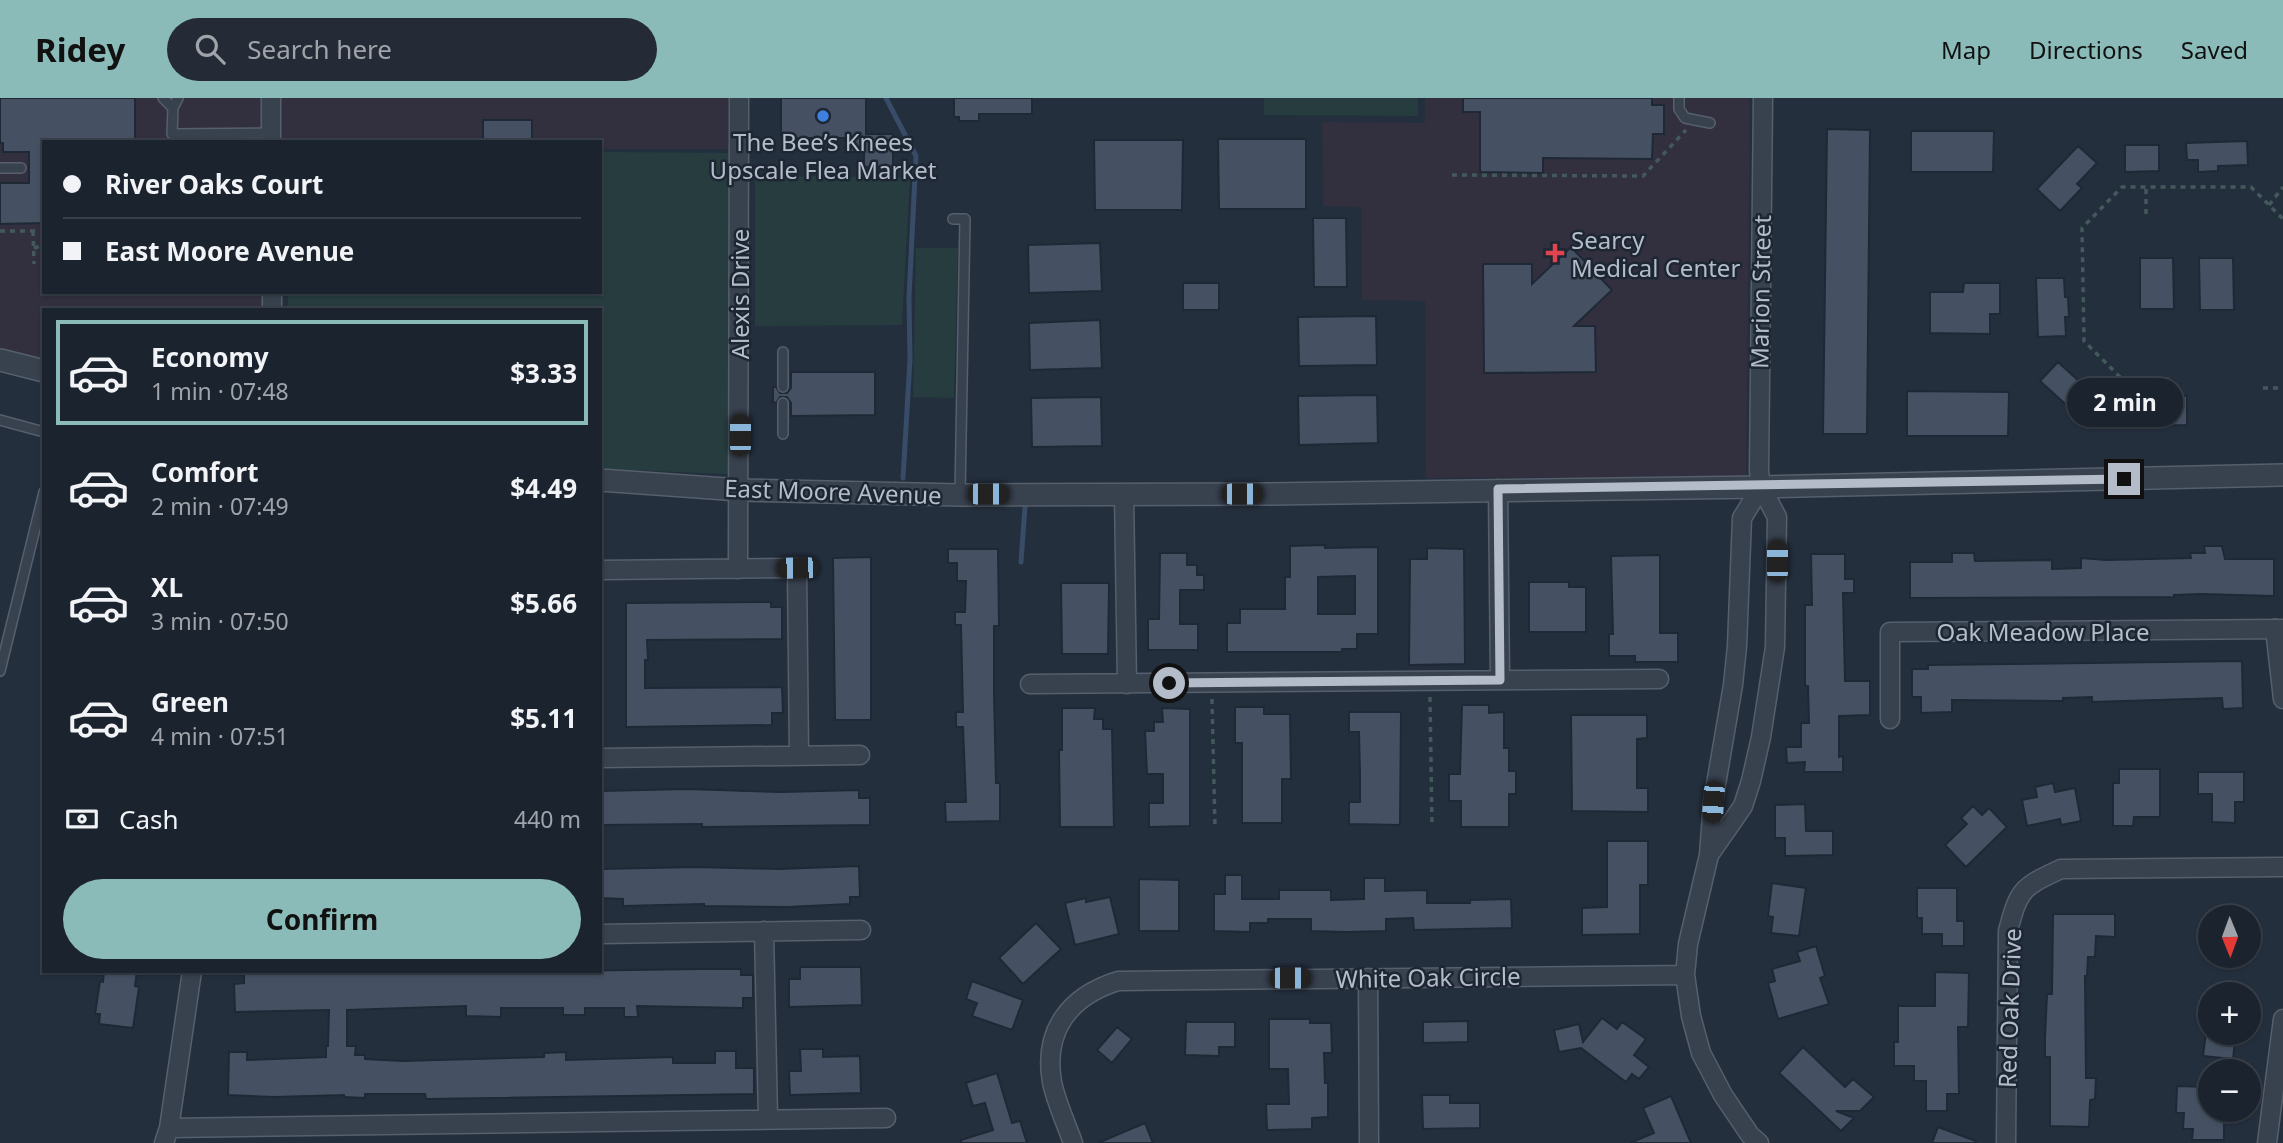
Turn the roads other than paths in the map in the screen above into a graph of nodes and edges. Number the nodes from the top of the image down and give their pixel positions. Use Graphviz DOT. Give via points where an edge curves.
graph roads {
  1 [pos="163,98"];
  2 [pos="178,98"];
  3 [pos="271,98"];
  4 [pos="739,98"];
  5 [pos="1679,98"];
  6 [pos="1763,98"];
  7 [pos="173,108"];
  8 [pos="1710,123"];
  9 [pos="271,137"];
  10 [pos="0,168"];
  11 [pos="21,168"];
  12 [pos="953,219"];
  13 [pos="783,352"];
  14 [pos="0,360"];
  15 [pos="42,371"];
  16 [pos="783,387"];
  17 [pos="783,403"];
  18 [pos="0,420"];
  19 [pos="42,431"];
  20 [pos="783,434"];
  21 [pos="2283,475"];
  22 [pos="602,480"];
  23 [pos="1761,487"];
  24 [pos="1498,489"];
  25 [pos="740,490"];
  26 [pos="1124,494"];
  27 [pos="960,495"];
  28 [pos="42,500"];
  29 [pos="738,569"];
  30 [pos="602,570"];
  31 [pos="2279,629"];
  32 [pos="0,671"];
  33 [pos="1659,679"];
  34 [pos="1500,680"];
  35 [pos="1030,684"];
  36 [pos="1127,684"];
  37 [pos="2283,699"];
  38 [pos="1890,719"];
  39 [pos="860,755"];
  40 [pos="799,756"];
  41 [pos="602,758"];
  42 [pos="1709,855"];
  43 [pos="2283,867"];
  44 [pos="861,930"];
  45 [pos="764,931"];
  46 [pos="602,934"];
  47 [pos="192,973"];
  48 [pos="1685,975"];
  49 [pos="1368,978"];
  50 [pos="2283,1019"];
  51 [pos="886,1118"];
  52 [pos="768,1119"];
  53 [pos="167,1135"];
  54 [pos="1752,1140"];
  55 [pos="1073,1143"];
  56 [pos="1369,1143"];
  57 [pos="2006,1143"];
  58 [pos="2267,1143"];
  1 -- 7 [label="lane"];
  2 -- 7 [label="lane"];
  3 -- 9 [label="street"];
  4 -- 25 [label="street, Alexis Drive"];
  5 -- 8 [label="lane" via="1685,118"];
  6 -- 23 [label="street, Marion Street"];
  7 -- 9 [label="lane" via="172,134"];
  10 -- 11 [label="lane"];
  12 -- 27 [label="lane" via="965,219"];
  13 -- 16 [label="lane"];
  14 -- 15 [label="street"];
  17 -- 20 [label="lane"];
  18 -- 19 [label="lane"];
  21 -- 23 [label="street, East Moore Avenue"];
  22 -- 25 [label="street, East Moore Avenue"];
  23 -- 24 [label="street, East Moore Avenue"];
  23 -- 42 [label="street" via="1742,518 1737,646"];
  23 -- 42 [label="street" via="1777,517 1775,647 1751,781 1743,806"];
  24 -- 26 [label="street, East Moore Avenue"];
  24 -- 34 [label="street"];
  25 -- 27 [label="street, East Moore Avenue"];
  25 -- 29 [label="street, Alexis Drive"];
  26 -- 27 [label="street, East Moore Avenue"];
  26 -- 36 [label="street"];
  28 -- 32 [label="lane"];
  29 -- 30 [label="street"];
  29 -- 40 [label="street" via="797,568"];
  31 -- 37 [label="street"];
  31 -- 38 [label="street, Oak Meadow Place" via="1891,632"];
  33 -- 34 [label="street"];
  34 -- 36 [label="street"];
  35 -- 36 [label="street"];
  39 -- 40 [label="street"];
  40 -- 41 [label="street"];
  42 -- 48 [label="street"];
  43 -- 57 [label="street, Red Oak Drive" via="2061,869 2031,883 2015,901 2008,931"];
  44 -- 45 [label="street"];
  45 -- 46 [label="street"];
  45 -- 52 [label="street"];
  47 -- 53 [label="street"];
  48 -- 49 [label="street, White Oak Circle"];
  48 -- 54 [label="street" via="1701,1053"];
  49 -- 55 [label="street, White Oak Circle" via="1135,979 1085,994 1060,1021 1051,1067"];
  49 -- 56 [label="street"];
  50 -- 58 [label="street"];
  51 -- 52 [label="street"];
  52 -- 53 [label="street"];
}
